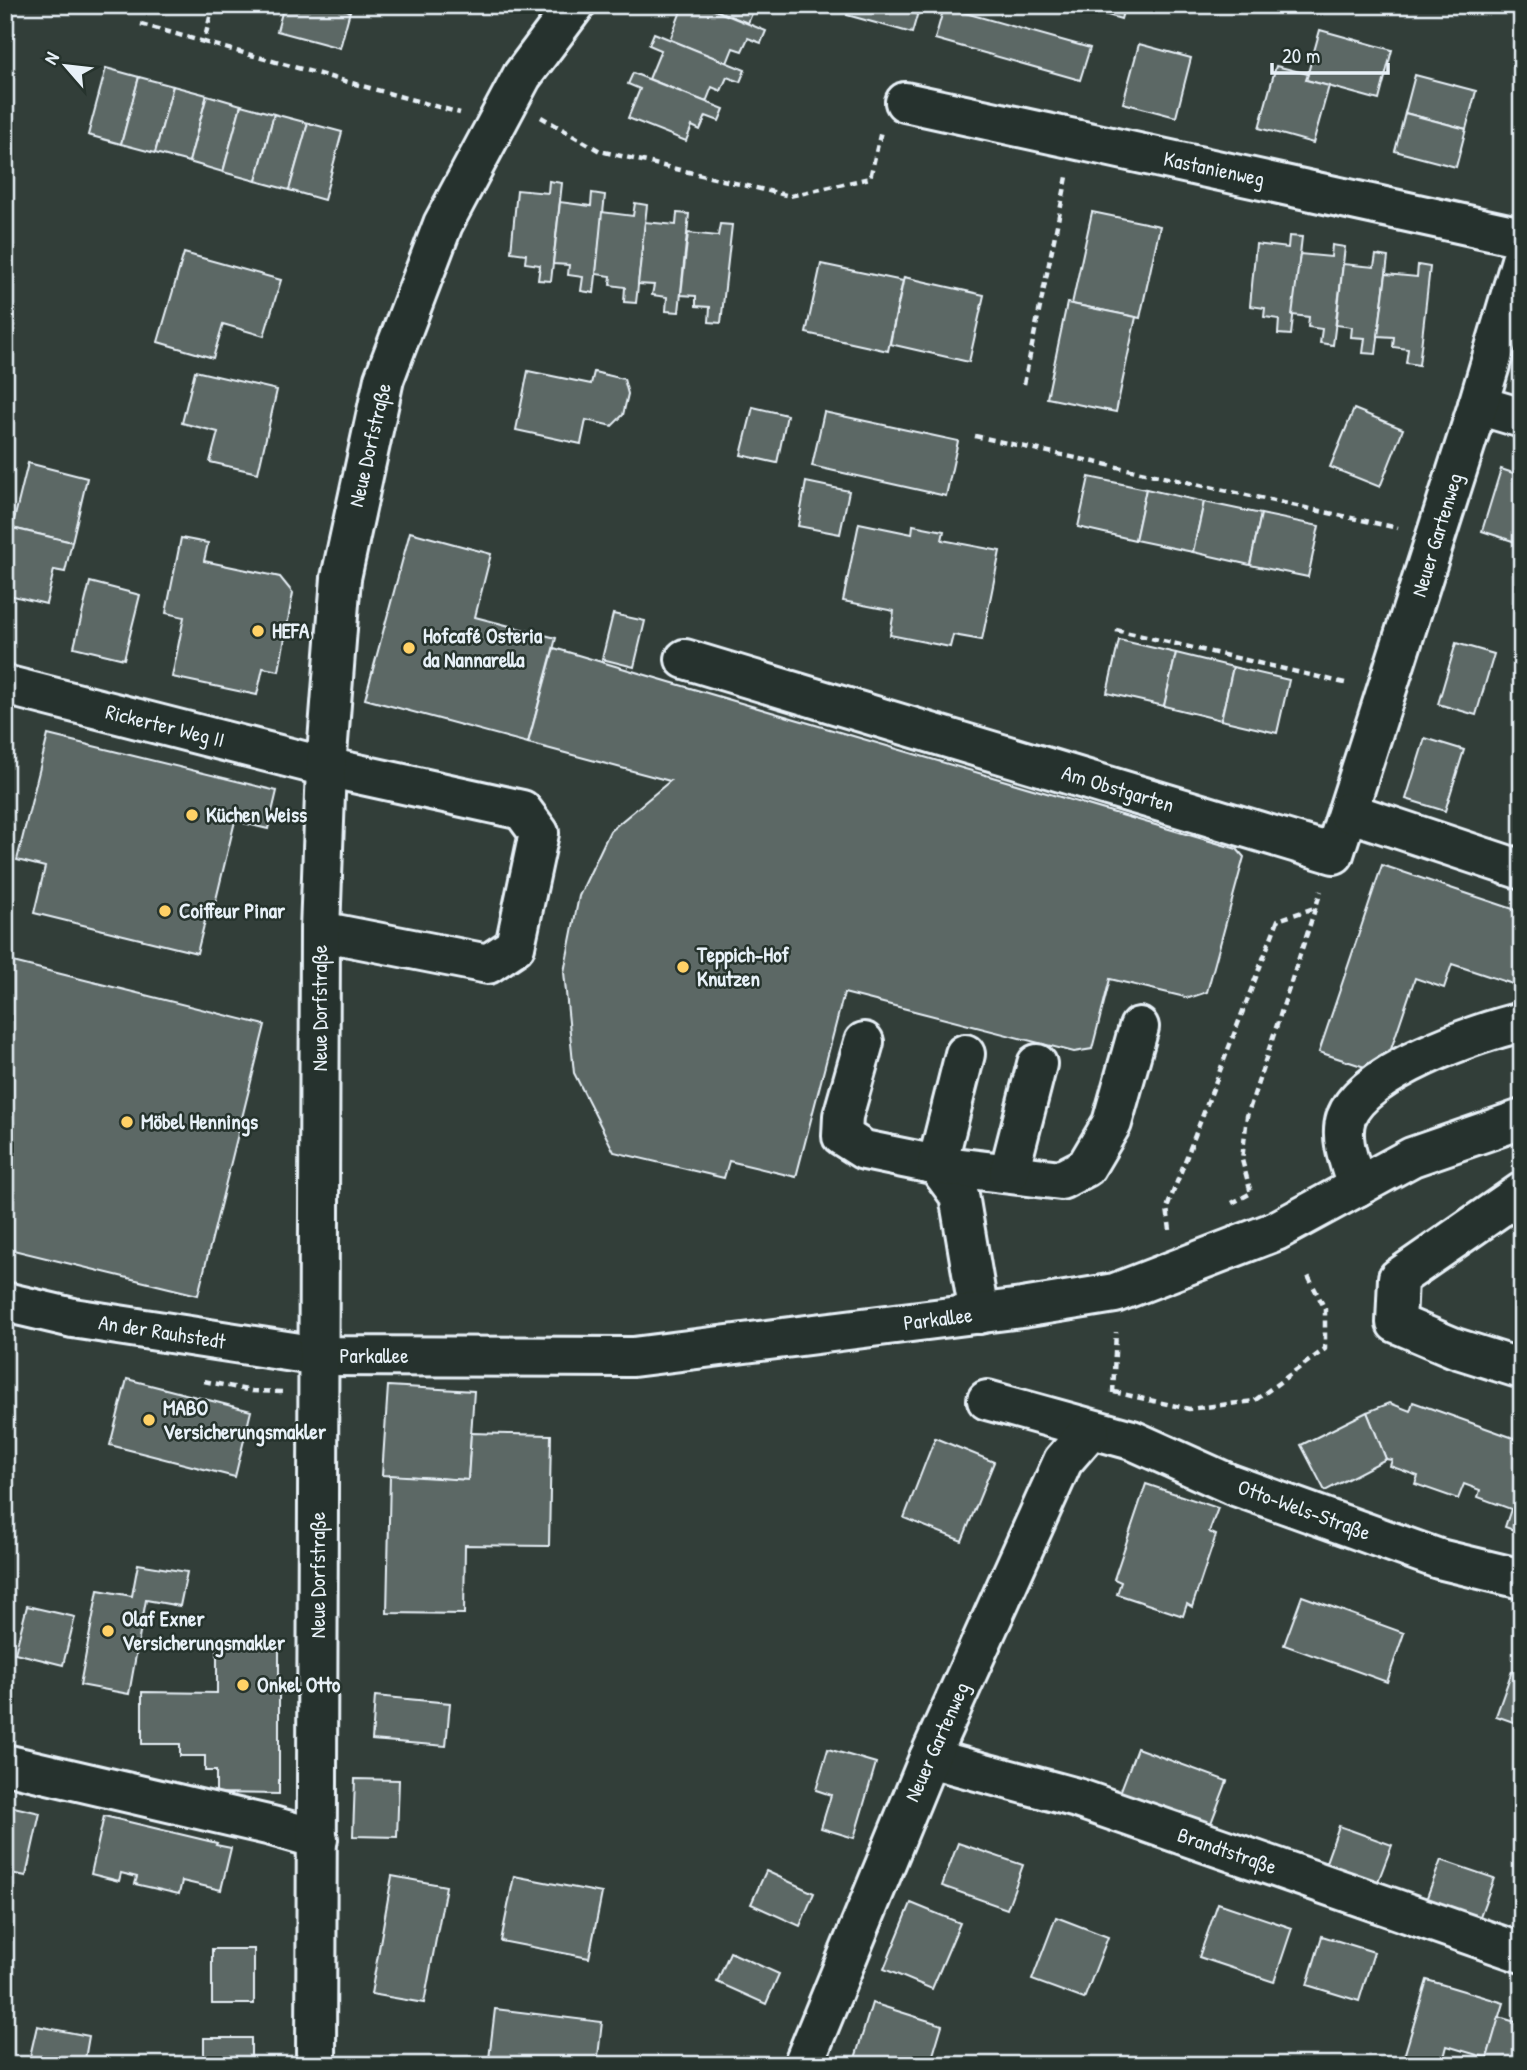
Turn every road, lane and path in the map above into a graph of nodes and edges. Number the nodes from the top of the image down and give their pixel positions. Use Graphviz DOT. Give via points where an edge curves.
graph roads {
  1 [pos="213,5"];
  2 [pos="575,5"];
  3 [pos="141,24"];
  4 [pos="204,42"];
  5 [pos="905,102"];
  6 [pos="504,111"];
  7 [pos="1075,139"];
  8 [pos="1522,236"];
  9 [pos="1522,257"];
  10 [pos="1024,384"];
  11 [pos="1478,405"];
  12 [pos="1522,418"];
  13 [pos="975,436"];
  14 [pos="1437,536"];
  15 [pos="1116,630"];
  16 [pos="685,659"];
  17 [pos="5,685"];
  18 [pos="1387,692"];
  19 [pos="326,767"];
  20 [pos="1348,812"];
  21 [pos="1334,854"];
  22 [pos="1522,870"];
  23 [pos="1315,908"];
  24 [pos="320,931"];
  25 [pos="1522,1022"];
  26 [pos="1139,1027"];
  27 [pos="864,1042"];
  28 [pos="965,1054"];
  29 [pos="1037,1064"];
  30 [pos="1521,1121"];
  31 [pos="937,1165"];
  32 [pos="1009,1173"];
  33 [pos="1357,1187"];
  34 [pos="1522,1192"];
  35 [pos="1251,1193"];
  36 [pos="1173,1270"];
  37 [pos="1306,1272"];
  38 [pos="1115,1293"];
  39 [pos="5,1302"];
  40 [pos="979,1314"];
  41 [pos="319,1356"];
  42 [pos="1522,1369"];
  43 [pos="987,1400"];
  44 [pos="1090,1430"];
  45 [pos="1522,1579"];
  46 [pos="929,1758"];
  47 [pos="5,1764"];
  48 [pos="318,1839"];
  49 [pos="1522,1953"];
  50 [pos="316,2065"];
  51 [pos="803,2065"];
  1 -- 4 [label="path"];
  2 -- 6 [label="street, Neue Dorfstraße" via="522,76"];
  3 -- 4 [label="path"];
  4 -- 6 [label="path"];
  5 -- 6 [label="path" via="888,98 870,178 790,196 600,151"];
  5 -- 7 [label="street, Kastanienweg"];
  6 -- 19 [label="street, Neue Dorfstraße" via="443,224 384,379 341,578"];
  7 -- 8 [label="street, Kastanienweg"];
  7 -- 10 [label="path"];
  9 -- 11 [label="street, Neuer Gartenweg"];
  11 -- 12 [label="street"];
  11 -- 14 [label="street, Neuer Gartenweg"];
  13 -- 14 [label="path"];
  14 -- 18 [label="street, Neuer Gartenweg"];
  15 -- 18 [label="path"];
  16 -- 21 [label="street, Am Obstgarten"];
  17 -- 19 [label="street, Rickerter Weg II"];
  18 -- 20 [label="street, Neuer Gartenweg"];
  19 -- 24 [label="street, Neue Dorfstraße"];
  19 -- 24 [label="street, Rickerter Weg II" via="523,810 539,832 515,946 488,964"];
  20 -- 21 [label="street"];
  20 -- 22 [label="street"];
  21 -- 23 [label="path"];
  23 -- 35 [label="path" via="1247,1116 1242,1160"];
  23 -- 36 [label="path" via="1278,920 1273,932 1167,1208"];
  24 -- 41 [label="street, Neue Dorfstraße"];
  25 -- 33 [label="street" via="1412,1062 1359,1099 1344,1130"];
  26 -- 32 [label="street" via="1112,1123 1086,1167 1061,1180"];
  27 -- 31 [label="street" via="843,1116 842,1136 864,1150"];
  28 -- 31 [label="street"];
  29 -- 32 [label="street"];
  30 -- 33 [label="street, Parkallee" via="1412,1157"];
  31 -- 32 [label="street"];
  31 -- 40 [label="street" via="959,1195"];
  33 -- 36 [label="street, Parkallee" via="1276,1231"];
  34 -- 42 [label="street" via="1398,1278 1395,1323"];
  36 -- 38 [label="street, Parkallee"];
  37 -- 38 [label="path" via="1325,1309 1325,1349 1255,1401 1189,1409 1114,1391"];
  38 -- 40 [label="street, Parkallee"];
  39 -- 41 [label="street, An der Rauhstedt" via="73,1318"];
  40 -- 41 [label="street, Parkallee" via="633,1357"];
  41 -- 48 [label="street, Neue Dorfstraße"];
  43 -- 44 [label="street, Otto-Wels-Straße"];
  44 -- 45 [label="street, Otto-Wels-Straße" via="1132,1440 1230,1484 1439,1559"];
  44 -- 46 [label="street, Neuer Gartenweg" via="1063,1461"];
  46 -- 49 [label="street, Brandtstraße" via="1077,1798"];
  46 -- 51 [label="street, Neuer Gartenweg"];
  47 -- 48 [label="street"];
  48 -- 50 [label="street, Neue Dorfstraße"];
}
